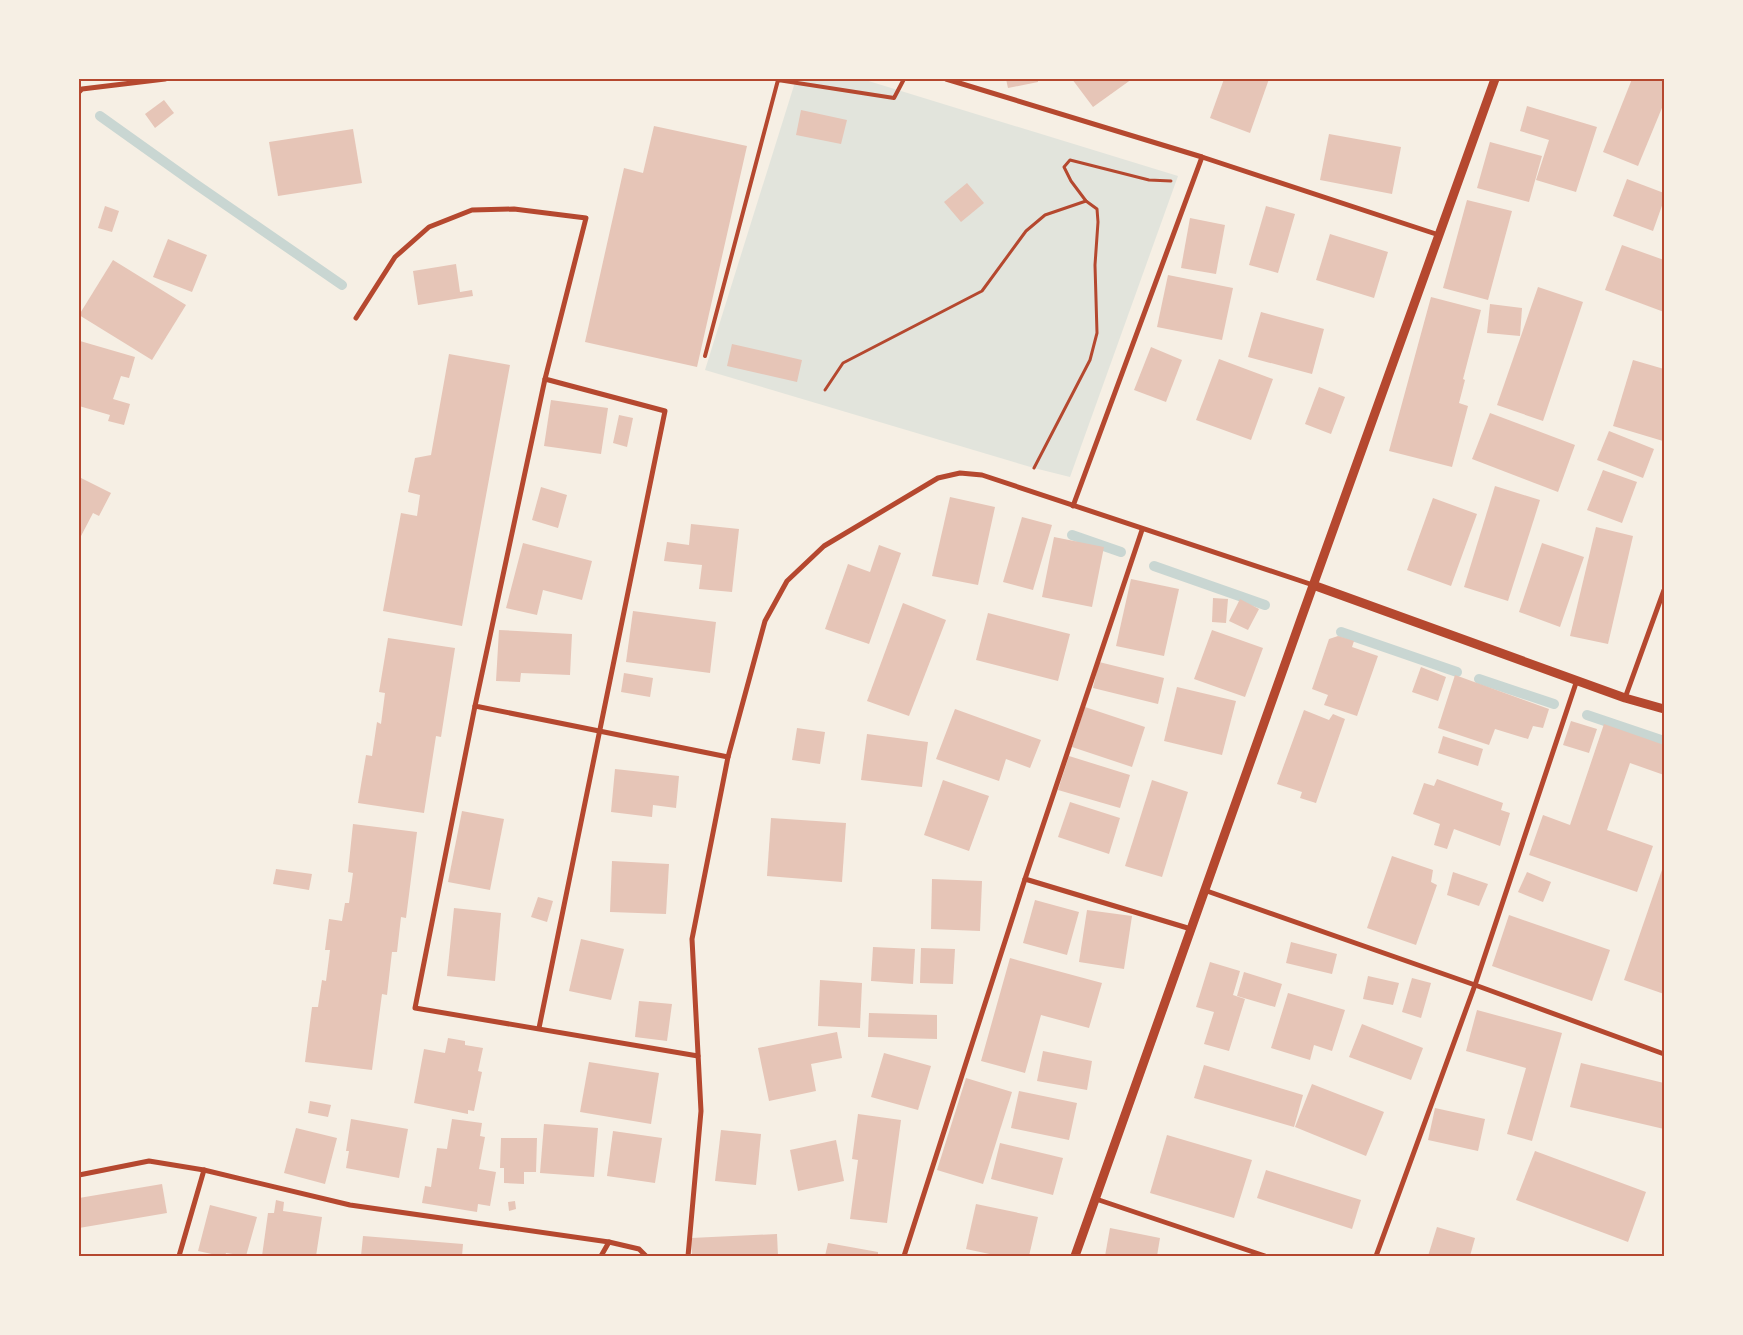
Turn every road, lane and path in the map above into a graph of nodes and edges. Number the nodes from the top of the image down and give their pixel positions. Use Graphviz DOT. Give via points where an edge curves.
graph roads {
  1 [pos="166,79"];
  2 [pos="904,79"];
  3 [pos="946,79"];
  4 [pos="1495,79"];
  5 [pos="80,89"];
  6 [pos="1202,157"];
  7 [pos="1175,182"];
  8 [pos="1086,201"];
  9 [pos="1439,235"];
  10 [pos="356,318"];
  11 [pos="705,356"];
  12 [pos="546,379"];
  13 [pos="825,390"];
  14 [pos="1034,468"];
  15 [pos="1073,506"];
  16 [pos="1142,530"];
  17 [pos="1313,586"];
  18 [pos="1664,590"];
  19 [pos="1577,680"];
  20 [pos="1625,698"];
  21 [pos="475,706"];
  22 [pos="1664,709"];
  23 [pos="600,731"];
  24 [pos="728,757"];
  25 [pos="1025,879"];
  26 [pos="1204,890"];
  27 [pos="1191,929"];
  28 [pos="1475,985"];
  29 [pos="538,1028"];
  30 [pos="1664,1054"];
  31 [pos="698,1056"];
  32 [pos="204,1170"];
  33 [pos="79,1175"];
  34 [pos="1096,1198"];
  35 [pos="609,1242"];
  36 [pos="179,1256"];
  37 [pos="602,1256"];
  38 [pos="646,1256"];
  39 [pos="688,1256"];
  40 [pos="904,1256"];
  41 [pos="1075,1256"];
  42 [pos="1265,1256"];
  43 [pos="1376,1256"];
  1 -- 5 [label="street"];
  2 -- 11 [label="lane" via="894,98 778,80"];
  3 -- 6 [label="street"];
  4 -- 9 [label="street"];
  6 -- 9 [label="street"];
  6 -- 15 [label="street"];
  7 -- 8 [label="path" via="1149,180 1070,160 1064,167"];
  8 -- 13 [label="path" via="1045,215 1026,231 982,291 843,363"];
  8 -- 14 [label="path" via="1097,209 1097,333 1090,360"];
  9 -- 17 [label="street"];
  10 -- 12 [label="street" via="395,257 429,227 472,210 514,209 586,218"];
  12 -- 21 [label="street"];
  12 -- 23 [label="street" via="665,411"];
  15 -- 16 [label="street"];
  15 -- 24 [label="street" via="982,476 960,473 938,478 824,546 787,581 765,621"];
  16 -- 17 [label="street"];
  16 -- 25 [label="street"];
  17 -- 19 [label="street"];
  17 -- 26 [label="street"];
  18 -- 20 [label="street"];
  19 -- 20 [label="street"];
  19 -- 28 [label="street"];
  20 -- 22 [label="street"];
  21 -- 23 [label="street"];
  21 -- 29 [label="street" via="414,1008"];
  23 -- 24 [label="street"];
  23 -- 29 [label="street"];
  24 -- 31 [label="street" via="692,939"];
  25 -- 27 [label="street"];
  25 -- 40 [label="street"];
  26 -- 27 [label="street"];
  26 -- 28 [label="street"];
  27 -- 34 [label="street"];
  28 -- 30 [label="street"];
  28 -- 43 [label="street"];
  29 -- 31 [label="street"];
  31 -- 39 [label="street" via="701,1111"];
  32 -- 33 [label="street" via="149,1161"];
  32 -- 35 [label="street" via="350,1205"];
  32 -- 36 [label="street"];
  34 -- 41 [label="street"];
  34 -- 42 [label="street"];
  35 -- 37 [label="street"];
  35 -- 38 [label="street" via="639,1249"];
}
